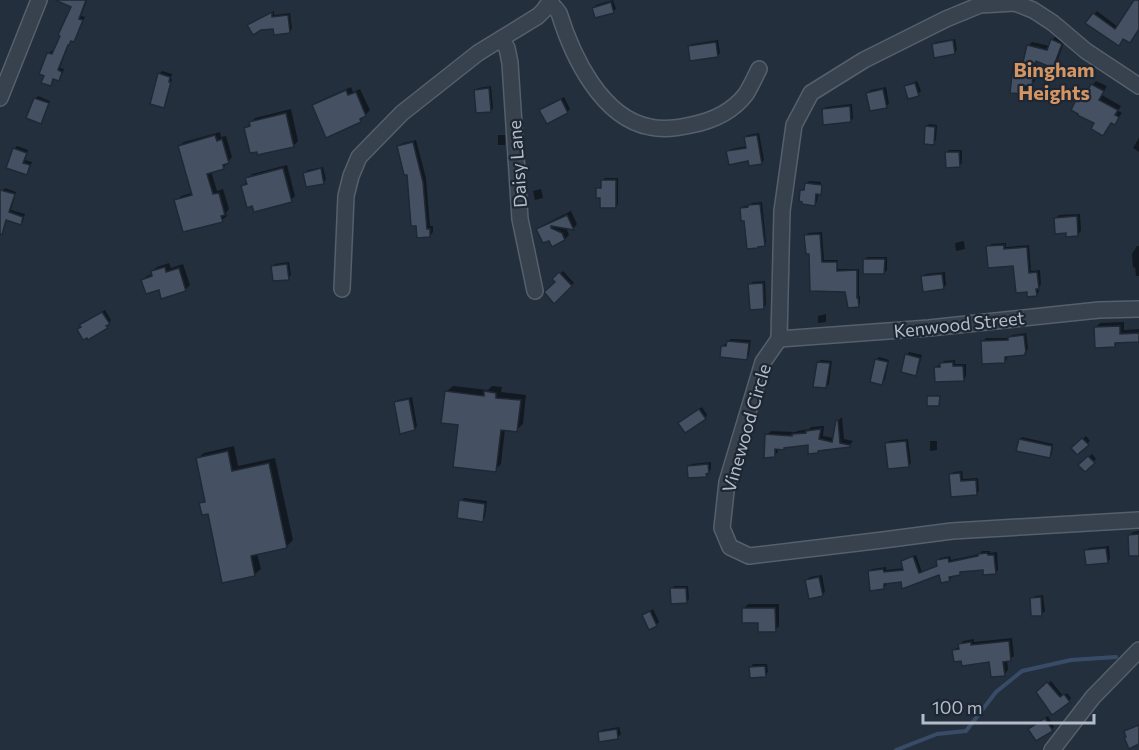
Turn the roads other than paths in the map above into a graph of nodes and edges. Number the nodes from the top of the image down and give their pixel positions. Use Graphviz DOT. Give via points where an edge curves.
graph roads {
  1 [pos="39,0"];
  2 [pos="1014,1"];
  3 [pos="550,2"];
  4 [pos="501,39"];
  5 [pos="759,69"];
  6 [pos="1139,86"];
  7 [pos="0,98"];
  8 [pos="342,289"];
  9 [pos="535,291"];
  10 [pos="1139,309"];
  11 [pos="779,339"];
  12 [pos="1139,520"];
  13 [pos="1139,650"];
  14 [pos="1052,750"];
  1 -- 7 [label="street"];
  2 -- 6 [label="street" via="1053,23 1086,51"];
  2 -- 11 [label="street" via="980,5 946,19 864,60 812,93 794,125 782,211"];
  3 -- 4 [label="street" via="538,16"];
  3 -- 5 [label="street" via="592,83 612,107 641,125 682,127 719,116 741,100"];
  4 -- 8 [label="street" via="402,113 359,157 346,196"];
  4 -- 9 [label="street, Daisy Lane" via="510,63 520,219"];
  10 -- 11 [label="street, Kenwood Street"];
  11 -- 12 [label="street, Vinewood Circle" via="763,362 727,482 722,528 730,547 749,556 952,531"];
  13 -- 14 [label="street" via="1093,697"];
}
